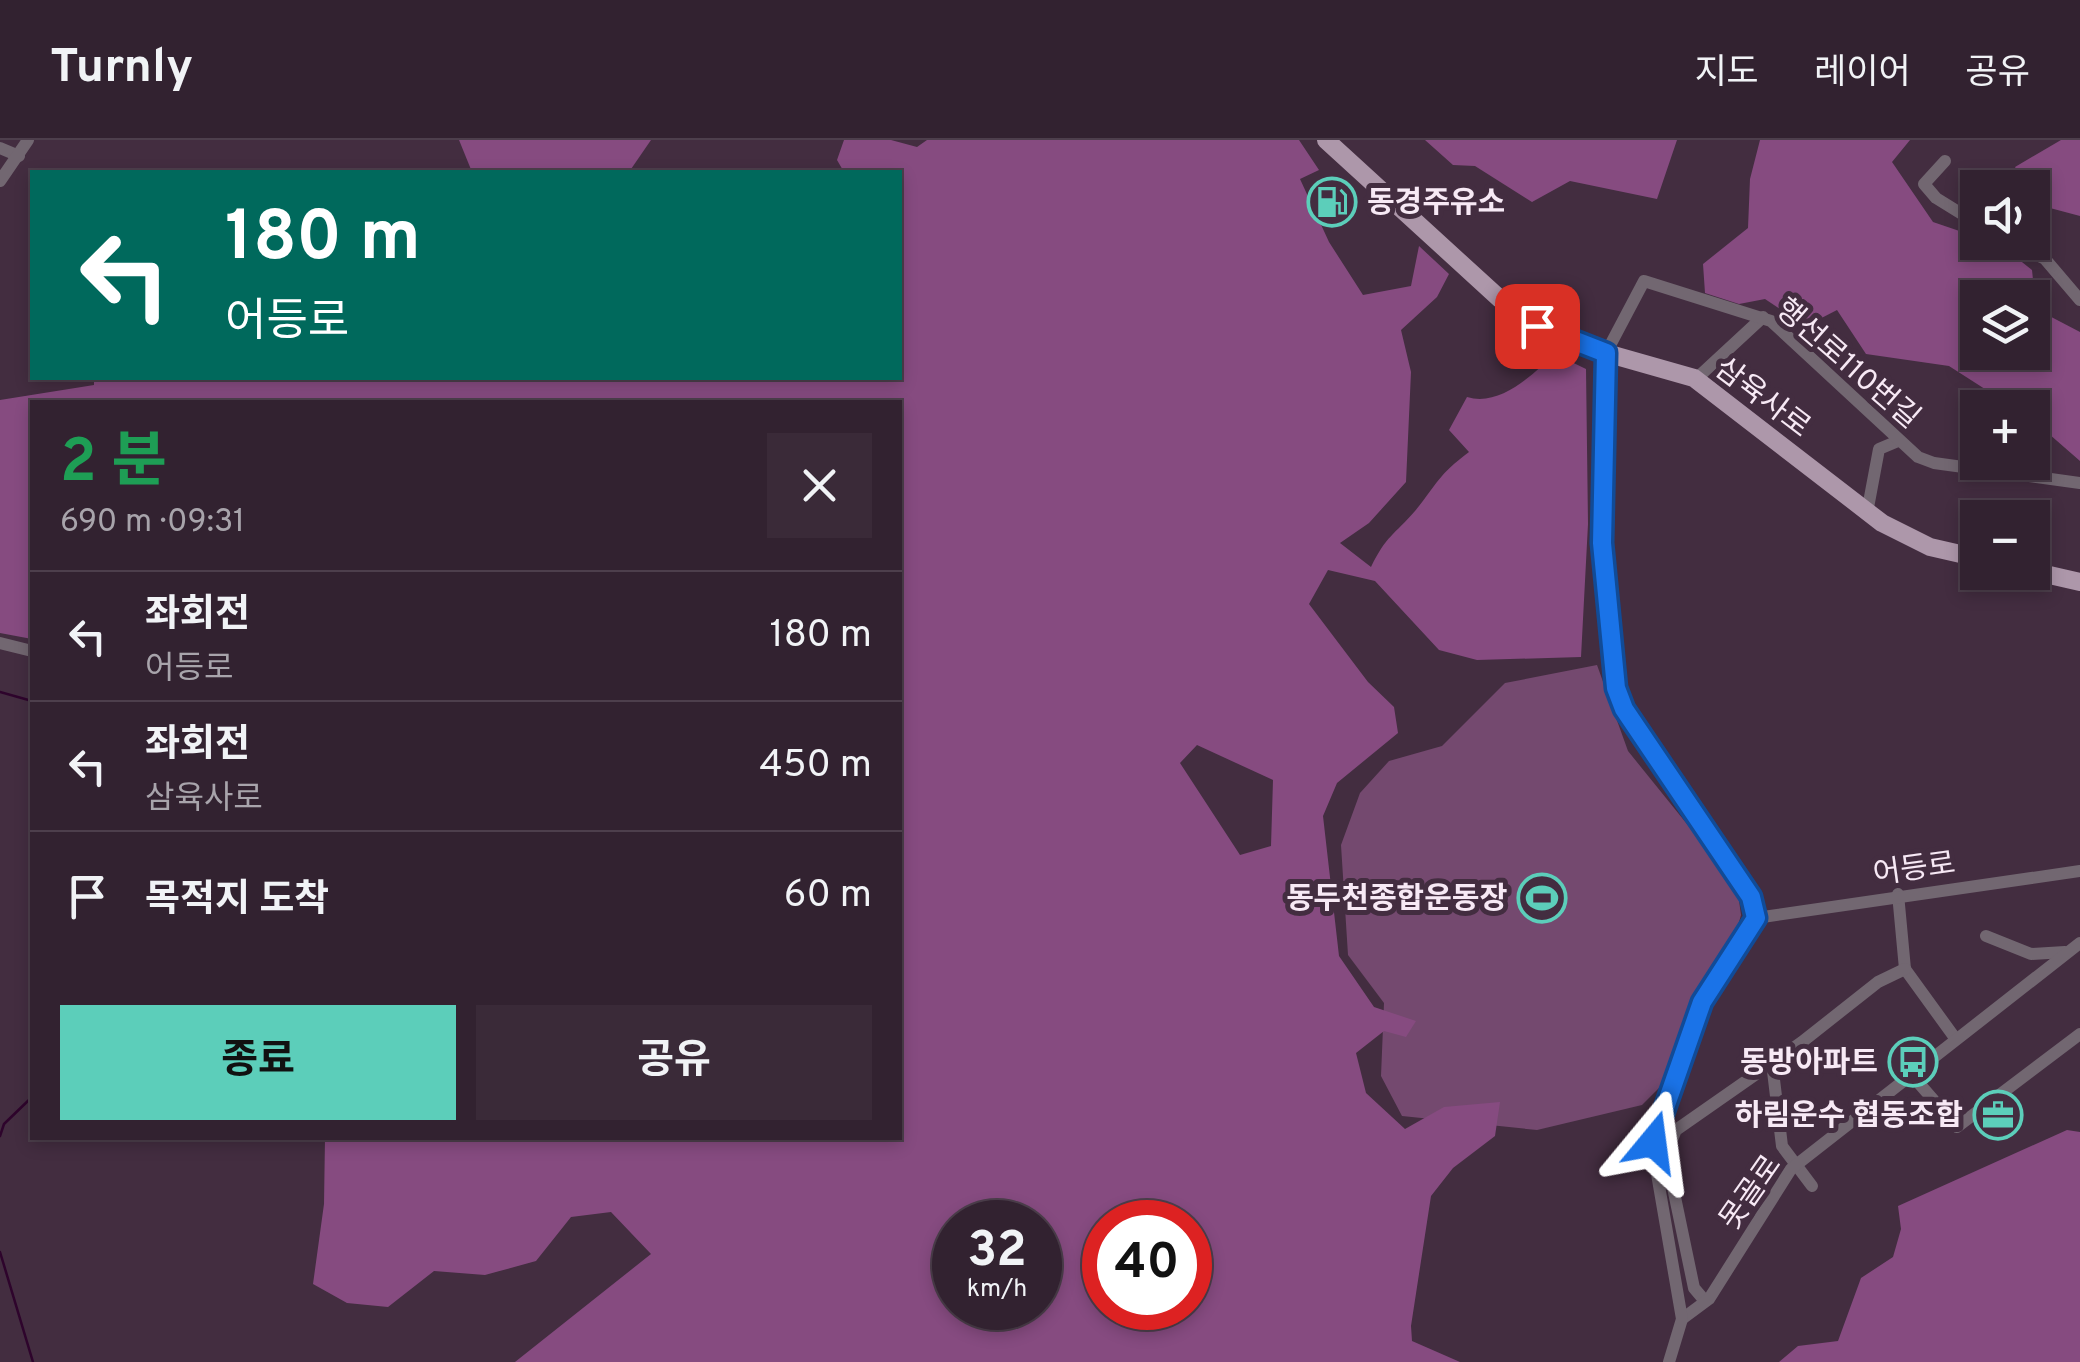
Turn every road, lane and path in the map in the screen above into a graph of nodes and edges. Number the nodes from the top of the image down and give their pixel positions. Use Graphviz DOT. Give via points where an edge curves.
graph roads {
  1 [pos="44,140"];
  2 [pos="1326,140"];
  3 [pos="25,146"];
  4 [pos="0,148"];
  5 [pos="1945,162"];
  6 [pos="0,181"];
  7 [pos="1960,213"];
  8 [pos="2046,260"];
  9 [pos="2080,300"];
  10 [pos="1763,317"];
  11 [pos="1606,353"];
  12 [pos="1696,379"];
  13 [pos="1898,440"];
  14 [pos="2080,482"];
  15 [pos="1868,513"];
  16 [pos="1960,553"];
  17 [pos="2050,575"];
  18 [pos="2080,582"];
  19 [pos="0,643"];
  20 [pos="30,650"];
  21 [pos="2080,872"];
  22 [pos="1898,894"];
  23 [pos="1756,918"];
  24 [pos="1986,936"];
  25 [pos="2080,943"];
  26 [pos="2068,952"];
  27 [pos="1905,969"];
  28 [pos="2080,1034"];
  29 [pos="1955,1038"];
  30 [pos="1772,1063"];
  31 [pos="1910,1073"];
  32 [pos="1795,1166"];
  33 [pos="1812,1186"];
  34 [pos="1705,1301"];
  35 [pos="1682,1319"];
  36 [pos="1669,1362"];
  1 -- 3 [label="street"];
  2 -- 11 [label="main road, 삼육사로" via="1519,314 1558,337"];
  3 -- 4 [label="street"];
  3 -- 6 [label="street"];
  5 -- 7 [label="street" via="1924,184"];
  8 -- 9 [label="street"];
  10 -- 11 [label="street, 행선로110번길" via="1644,281"];
  10 -- 12 [label="street"];
  10 -- 13 [label="street, 행선로110번길"];
  11 -- 12 [label="main road, 삼육사로"];
  11 -- 23 [label="street" via="1602,543 1616,688 1751,897"];
  12 -- 15 [label="main road, 삼육사로"];
  13 -- 14 [label="street, 행선로110번길" via="1934,463"];
  13 -- 15 [label="street" via="1879,448"];
  15 -- 16 [label="main road, 삼육사로" via="1914,540"];
  17 -- 18 [label="main road"];
  19 -- 20 [label="street"];
  21 -- 22 [label="street, 어등로"];
  22 -- 23 [label="street, 어등로"];
  22 -- 27 [label="street"];
  23 -- 35 [label="street" via="1702,1002 1654,1130"];
  24 -- 26 [label="street" via="2032,954"];
  25 -- 26 [label="street, 못골로"];
  26 -- 29 [label="street, 못골로"];
  27 -- 29 [label="street"];
  27 -- 30 [label="street"];
  28 -- 31 [label="street" via="1956,1128"];
  29 -- 31 [label="street, 못골로"];
  30 -- 32 [label="street" via="1782,1146"];
  30 -- 34 [label="street" via="1669,1140 1666,1154 1694,1288"];
  31 -- 32 [label="street, 못골로"];
  32 -- 33 [label="street"];
  32 -- 34 [label="street, 못골로"];
  34 -- 35 [label="street, 못골로"];
  35 -- 36 [label="street"];
}
